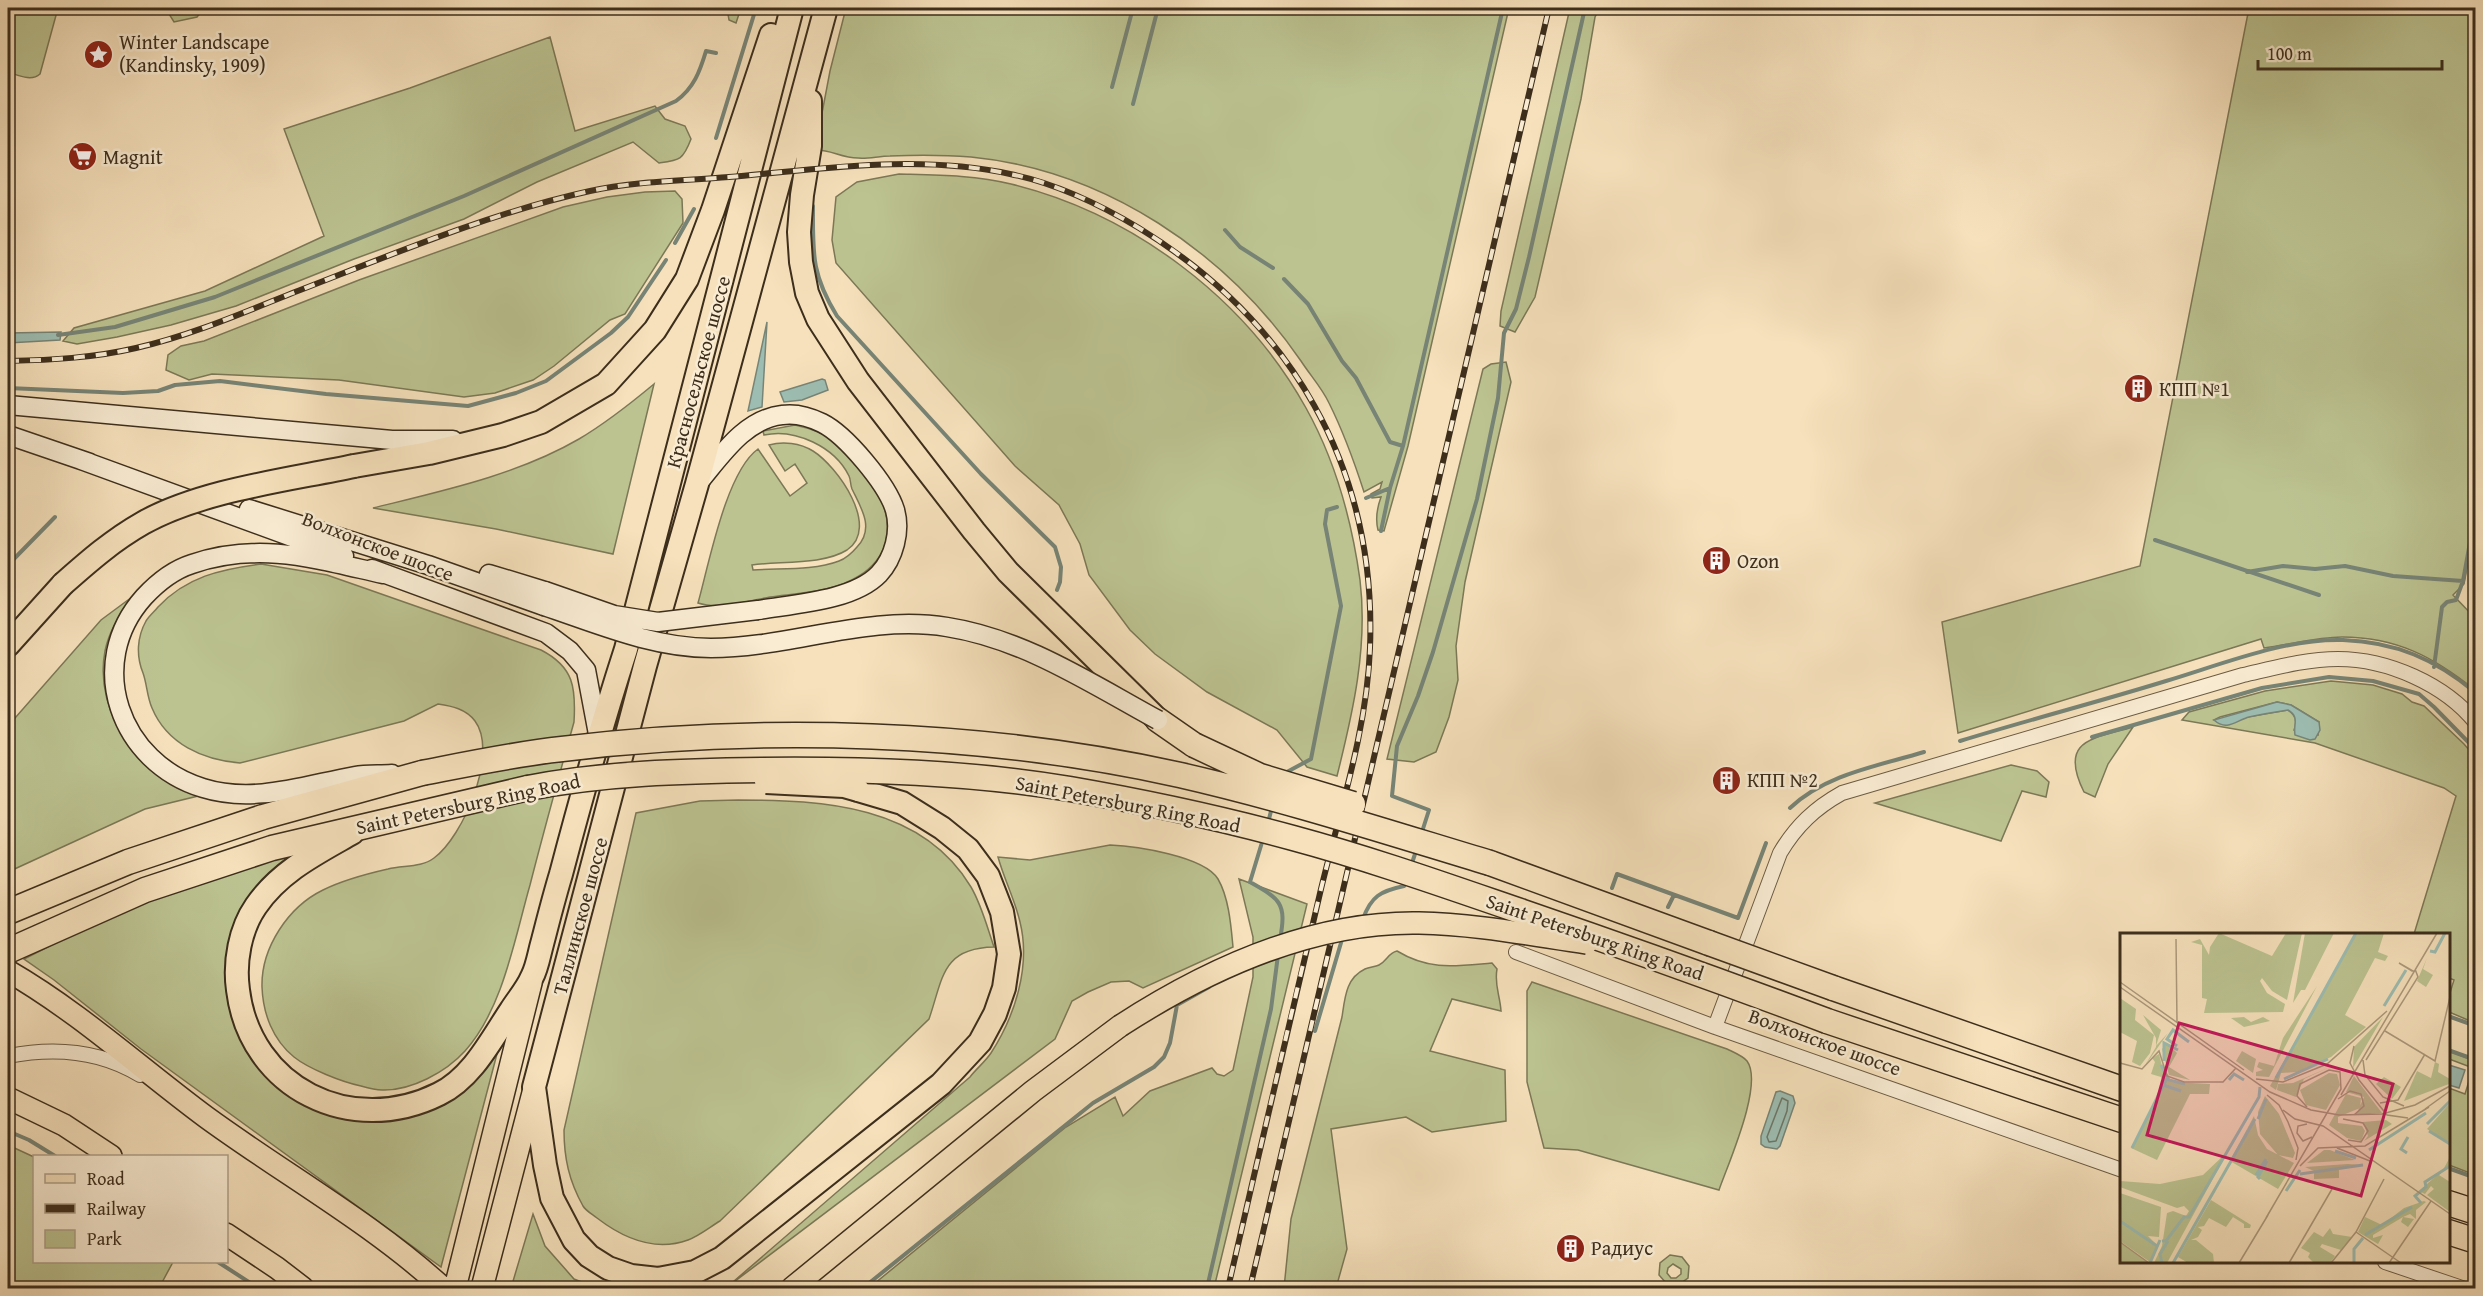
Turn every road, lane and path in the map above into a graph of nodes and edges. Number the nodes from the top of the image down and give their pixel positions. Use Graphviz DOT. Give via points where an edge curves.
graph roads {
  1 [pos="780,8"];
  2 [pos="792,8"];
  3 [pos="826,8"];
  4 [pos="811,70"];
  5 [pos="8,405"];
  6 [pos="8,435"];
  7 [pos="503,435"];
  8 [pos="8,442"];
  9 [pos="55,452"];
  10 [pos="81,460"];
  11 [pos="697,484"];
  12 [pos="680,544"];
  13 [pos="383,574"];
  14 [pos="544,598"];
  15 [pos="8,645"];
  16 [pos="1158,720"];
  17 [pos="2475,723"];
  18 [pos="598,734"];
  19 [pos="422,773"];
  20 [pos="528,788"];
  21 [pos="364,827"];
  22 [pos="1490,863"];
  23 [pos="8,912"];
  24 [pos="8,951"];
  25 [pos="1516,952"];
  26 [pos="1677,965"];
  27 [pos="8,971"];
  28 [pos="533,976"];
  29 [pos="1715,1027"];
  30 [pos="8,1056"];
  31 [pos="534,1087"];
  32 [pos="2120,1089"];
  33 [pos="8,1098"];
  34 [pos="206,1117"];
  35 [pos="2120,1120"];
  36 [pos="109,1155"];
  37 [pos="2120,1170"];
  38 [pos="2450,1204"];
  39 [pos="2475,1212"];
  40 [pos="2450,1233"];
  41 [pos="228,1235"];
  42 [pos="2475,1242"];
  43 [pos="2388,1263"];
  44 [pos="303,1288"];
  45 [pos="443,1288"];
  46 [pos="454,1288"];
  47 [pos="482,1288"];
  48 [pos="792,1288"];
  49 [pos="2462,1288"];
  1 -- 7 [label="highway" via="687,279 655,330 606,384 541,422"];
  2 -- 18 [label="highway, Красносельское шоссе" via="626,649"];
  3 -- 4 [label="highway, Красносельское шоссе"];
  4 -- 11 [label="highway, Красносельское шоссе"];
  4 -- 16 [label="highway, bridge" via="810,146 799,232 807,293 818,319 858,381 1008,572"];
  5 -- 7 [label="main road" via="392,440 443,441"];
  6 -- 9 [label="main road, Волхонское шоссе"];
  7 -- 15 [label="highway, bridge" via="191,502 145,522 103,548 63,584"];
  8 -- 9 [label="main road, Волхонское шоссе"];
  9 -- 10 [label="main road, Волхонское шоссе"];
  10 -- 13 [label="main road, Волхонское шоссе" via="332,551"];
  10 -- 14 [label="main road, Волхонское шоссе"];
  11 -- 12 [label="highway, Красносельское шоссе"];
  11 -- 14 [label="main road, bridge" via="738,437 759,421 783,415 806,416 824,424 856,452 888,493 897,533 891,557 861,587 841,594 758,610 657,622"];
  12 -- 31 [label="highway, Таллинское шоссе"];
  13 -- 18 [label="main road, Волхонское шоссе" via="554,639 586,670"];
  13 -- 19 [label="main road" via="273,552 228,554 190,565 165,577 132,610 115,652 112,675 117,699 137,743 154,762 204,788 253,795 358,776"];
  14 -- 16 [label="main road, bridge" via="614,630 674,646 750,646 899,624 945,626 996,638 1041,656"];
  16 -- 22 [label="highway, bridge" via="1227,762 1371,810"];
  17 -- 29 [label="street" via="2423,681 2380,664 2338,659 2243,675 1842,793 1807,817 1780,853"];
  18 -- 28 [label="highway, Таллинское шоссе"];
  19 -- 22 [label="highway, Saint Petersburg Ring Road, bridge" via="560,749 657,741 802,736 961,743 1061,754 1179,775 1302,806"];
  19 -- 23 [label="highway, Saint Petersburg Ring Road" via="263,817 128,862"];
  20 -- 21 [label="highway, Saint Petersburg Ring Road"];
  20 -- 26 [label="highway, Saint Petersburg Ring Road, bridge" via="620,774 798,770 891,771 1067,788 1182,810 1295,838"];
  20 -- 31 [label="highway, bridge" via="567,792 687,782 790,782 844,786 902,803 968,849 987,876 1002,912 1009,954 995,1014 980,1042 941,1084 722,1258 695,1272 658,1279 631,1276 608,1268 574,1240 552,1198"];
  21 -- 24 [label="highway, Saint Petersburg Ring Road" via="272,848 145,890"];
  21 -- 28 [label="highway" via="297,865 270,888 254,908 244,930 236,979 240,1006 262,1056 284,1078 312,1097 339,1107 376,1112 408,1107 441,1094 480,1058"];
  22 -- 32 [label="highway, Saint Petersburg Ring Road, bridge"];
  25 -- 29 [label="street, Волхонское шоссе"];
  26 -- 35 [label="highway, Saint Petersburg Ring Road, bridge" via="1827,1021"];
  26 -- 48 [label="main road, bridge" via="1587,943 1416,923 1321,935 1232,965 1189,984 1120,1026 1033,1091"];
  27 -- 34 [label="main road" via="72,1012"];
  28 -- 46 [label="main road, Таллинское шоссе"];
  29 -- 37 [label="street, Волхонское шоссе"];
  30 -- 34 [label="street" via="54,1051 113,1060"];
  31 -- 47 [label="main road, Таллинское шоссе"];
  33 -- 36 [label="main road" via="64,1125"];
  34 -- 45 [label="main road" via="379,1238"];
  38 -- 39 [label="highway"];
  40 -- 42 [label="highway"];
  41 -- 44 [label="main road"];
  43 -- 49 [label="street"];
}
